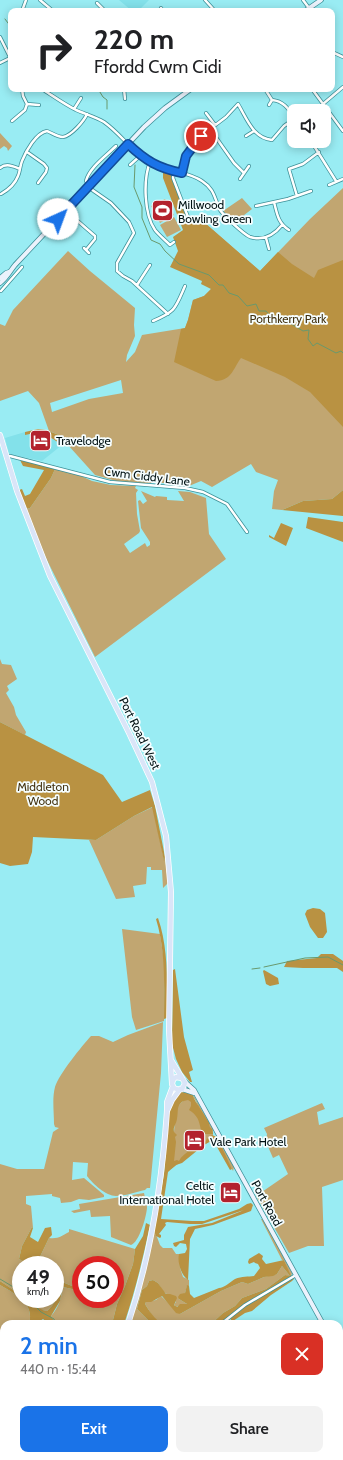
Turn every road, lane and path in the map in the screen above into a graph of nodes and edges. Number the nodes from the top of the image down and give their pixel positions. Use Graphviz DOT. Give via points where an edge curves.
graph roads {
  1 [pos="40,0"];
  2 [pos="205,0"];
  3 [pos="303,0"];
  4 [pos="321,0"];
  5 [pos="97,3"];
  6 [pos="50,8"];
  7 [pos="102,8"];
  8 [pos="212,8"];
  9 [pos="309,8"];
  10 [pos="0,37"];
  11 [pos="8,52"];
  12 [pos="343,87"];
  13 [pos="22,92"];
  14 [pos="49,92"];
  15 [pos="124,92"];
  16 [pos="187,92"];
  17 [pos="267,92"];
  18 [pos="314,92"];
  19 [pos="81,98"];
  20 [pos="125,98"];
  21 [pos="272,100"];
  22 [pos="27,104"];
  23 [pos="323,104"];
  24 [pos="40,105"];
  25 [pos="269,105"];
  26 [pos="287,108"];
  27 [pos="74,109"];
  28 [pos="206,113"];
  29 [pos="87,114"];
  30 [pos="331,115"];
  31 [pos="12,121"];
  32 [pos="287,124"];
  33 [pos="215,125"];
  34 [pos="210,129"];
  35 [pos="254,131"];
  36 [pos="343,131"];
  37 [pos="246,136"];
  38 [pos="128,144"];
  39 [pos="116,146"];
  40 [pos="316,148"];
  41 [pos="26,152"];
  42 [pos="319,152"];
  43 [pos="140,156"];
  44 [pos="150,162"];
  45 [pos="130,165"];
  46 [pos="249,166"];
  47 [pos="0,168"];
  48 [pos="20,169"];
  49 [pos="174,171"];
  50 [pos="182,173"];
  51 [pos="244,173"];
  52 [pos="240,178"];
  53 [pos="343,179"];
  54 [pos="336,182"];
  55 [pos="38,183"];
  56 [pos="330,185"];
  57 [pos="89,186"];
  58 [pos="311,191"];
  59 [pos="1,194"];
  60 [pos="297,196"];
  61 [pos="274,202"];
  62 [pos="256,206"];
  63 [pos="65,210"];
  64 [pos="188,217"];
  65 [pos="282,225"];
  66 [pos="289,230"];
  67 [pos="266,238"];
  68 [pos="174,242"];
  69 [pos="268,249"];
  70 [pos="89,253"];
  71 [pos="15,265"];
  72 [pos="150,266"];
  73 [pos="9,272"];
  74 [pos="0,278"];
  75 [pos="0,283"];
  76 [pos="137,285"];
  77 [pos="186,286"];
  78 [pos="0,291"];
  79 [pos="3,294"];
  80 [pos="168,314"];
  81 [pos="153,321"];
  82 [pos="0,435"];
  83 [pos="6,456"];
  84 [pos="248,532"];
  85 [pos="171,1060"];
  86 [pos="183,1079"];
  87 [pos="172,1085"];
  88 [pos="181,1089"];
  89 [pos="194,1093"];
  90 [pos="167,1111"];
  91 [pos="296,1275"];
  92 [pos="129,1320"];
  93 [pos="226,1320"];
  94 [pos="321,1320"];
  1 -- 6 [label="street"];
  2 -- 8 [label="street"];
  3 -- 9 [label="street"];
  4 -- 9 [label="street"];
  5 -- 7 [label="street"];
  10 -- 11 [label="street"];
  12 -- 23 [label="street"];
  13 -- 22 [label="street"];
  14 -- 27 [label="street"];
  15 -- 20 [label="street"];
  16 -- 38 [label="street" via="152,119"];
  17 -- 21 [label="street"];
  18 -- 23 [label="street"];
  19 -- 27 [label="street"];
  21 -- 25 [label="street"];
  21 -- 26 [label="street" via="279,100"];
  22 -- 24 [label="street"];
  22 -- 31 [label="street" via="25,110"];
  27 -- 29 [label="street"];
  28 -- 33 [label="street"];
  29 -- 38 [label="street" via="104,123"];
  29 -- 41 [label="street" via="82,123 63,137 47,131 40,134"];
  30 -- 36 [label="street"];
  32 -- 35 [label="street" via="272,140 260,138"];
  33 -- 34 [label="street"];
  33 -- 35 [label="street" via="238,104"];
  34 -- 50 [label="street" via="188,153"];
  34 -- 51 [label="street"];
  35 -- 37 [label="street"];
  38 -- 43 [label="street"];
  38 -- 57 [label="street"];
  39 -- 57 [label="street" via="88,176 86,181"];
  40 -- 42 [label="street"];
  41 -- 48 [label="street"];
  41 -- 55 [label="street" via="47,168"];
  42 -- 54 [label="street"];
  42 -- 60 [label="street" via="303,164 289,169"];
  43 -- 44 [label="street"];
  43 -- 45 [label="street"];
  44 -- 49 [label="street"];
  44 -- 68 [label="street" via="145,188 149,216 155,229 170,246"];
  46 -- 51 [label="street"];
  47 -- 48 [label="street" via="11,165"];
  48 -- 59 [label="street" via="14,182"];
  49 -- 50 [label="street"];
  49 -- 64 [label="street" via="173,178"];
  50 -- 67 [label="street" via="200,179 208,186 216,197 219,210 244,234 260,239"];
  51 -- 52 [label="street"];
  53 -- 54 [label="street"];
  54 -- 56 [label="street"];
  57 -- 63 [label="street"];
  57 -- 76 [label="street" via="111,202 129,222 134,233 117,263 118,271"];
  58 -- 60 [label="street"];
  60 -- 61 [label="street"];
  61 -- 62 [label="street"];
  61 -- 65 [label="street" via="278,220"];
  63 -- 70 [label="street" via="95,236 85,249"];
  63 -- 71 [label="street"];
  65 -- 66 [label="street"];
  65 -- 67 [label="street" via="276,233"];
  67 -- 69 [label="street"];
  71 -- 73 [label="street"];
  71 -- 78 [label="street" via="21,268"];
  72 -- 76 [label="street"];
  73 -- 74 [label="street"];
  73 -- 75 [label="street"];
  76 -- 80 [label="street"];
  77 -- 80 [label="street" via="176,307"];
  78 -- 79 [label="street"];
  80 -- 81 [label="street"];
  82 -- 83 [label="main road, Port Road West"];
  83 -- 84 [label="street, Cwm Ciddy Lane" via="110,482 185,488 203,492 227,504"];
  83 -- 85 [label="main road, Port Road West" via="24,511 50,576 152,782 166,836 171,892"];
  85 -- 86 [label="main road, Port Road West"];
  85 -- 87 [label="main road, Port Road West"];
  86 -- 87 [label="main road" via="176,1077"];
  86 -- 88 [label="main road" via="184,1086"];
  86 -- 89 [label="street, Port Road"];
  87 -- 88 [label="main road"];
  87 -- 90 [label="main road, Port Road West"];
  88 -- 89 [label="street"];
  88 -- 90 [label="main road"];
  89 -- 91 [label="street, Port Road"];
  90 -- 92 [label="main road, Port Road West" via="154,1222"];
  91 -- 93 [label="street" via="250,1302"];
  91 -- 94 [label="street, Port Road"];
}
